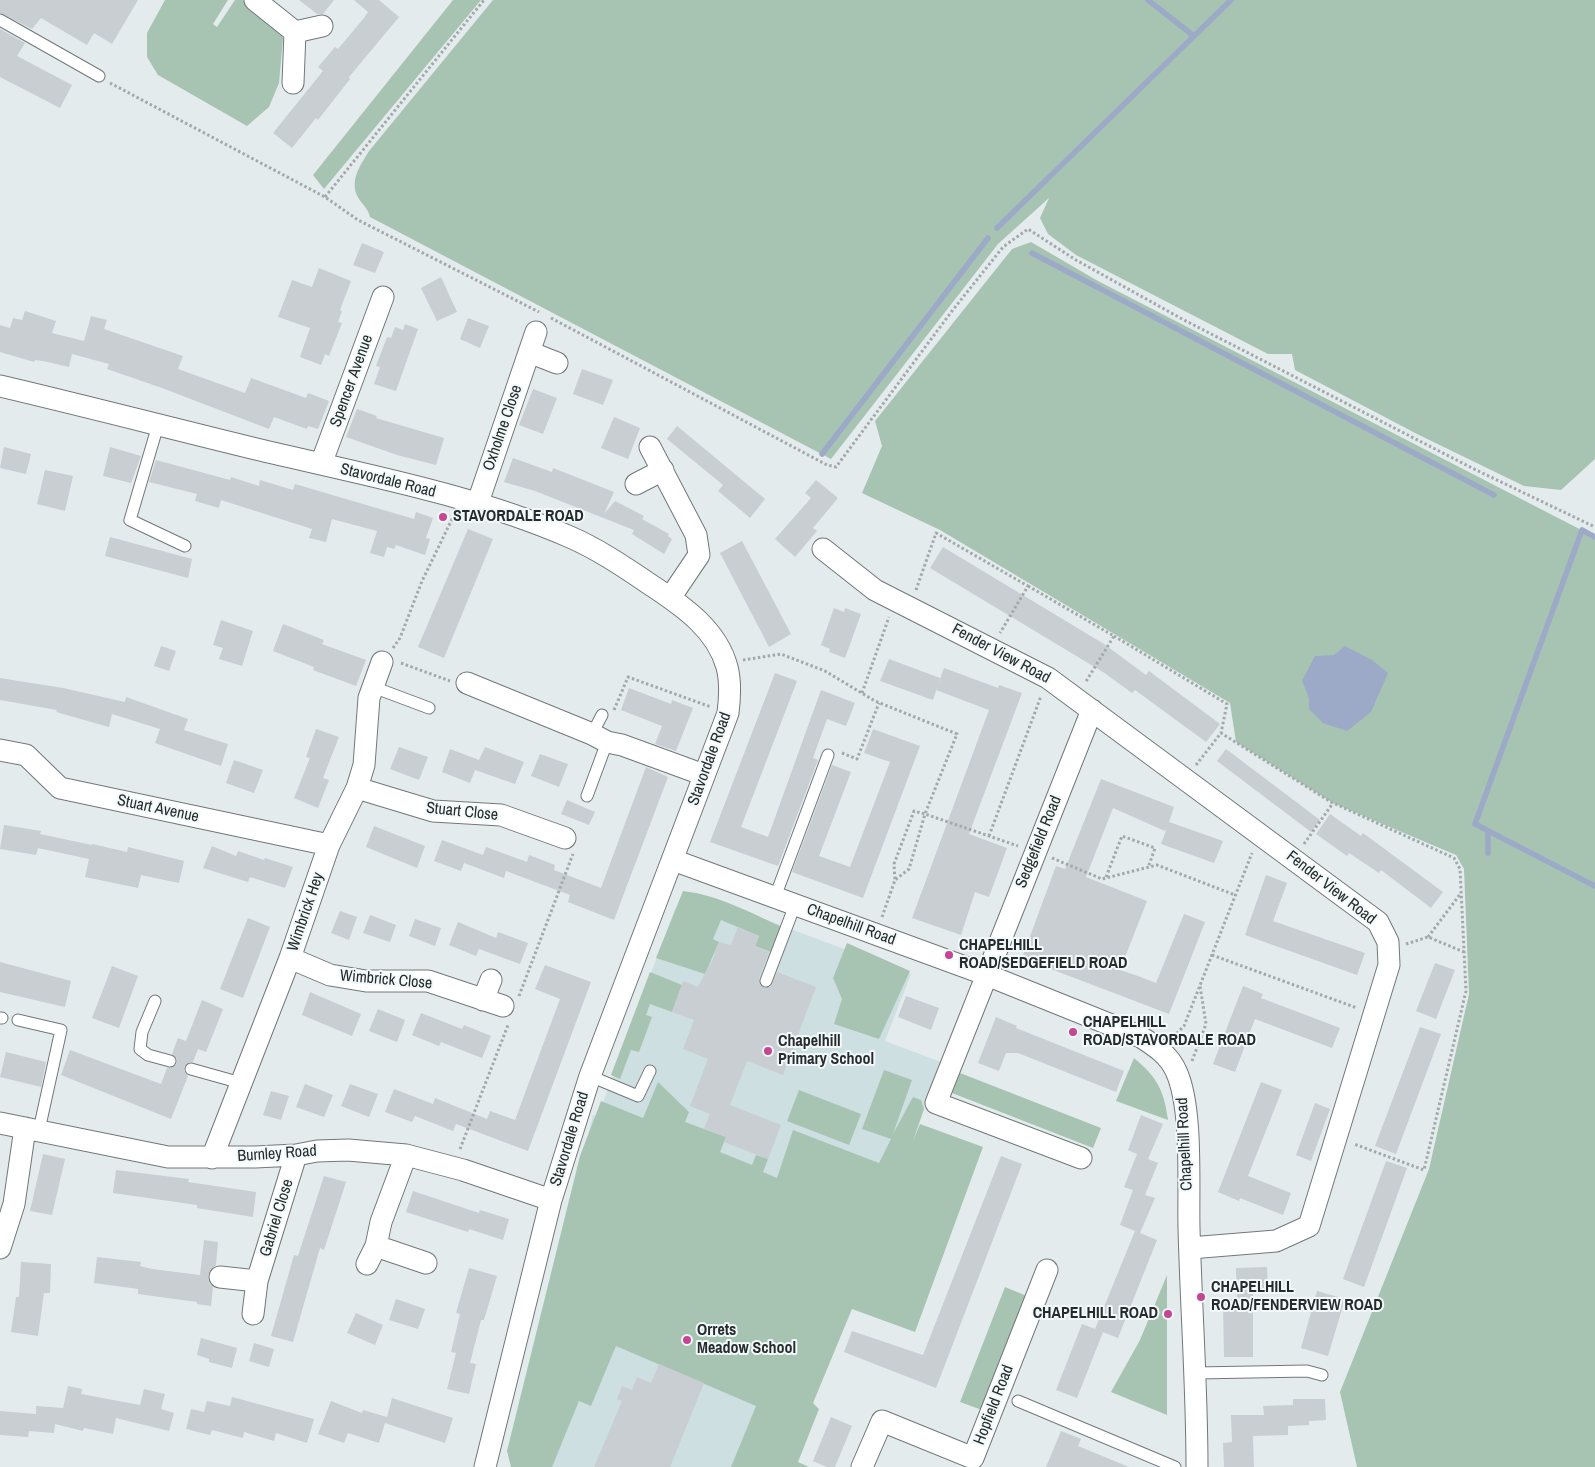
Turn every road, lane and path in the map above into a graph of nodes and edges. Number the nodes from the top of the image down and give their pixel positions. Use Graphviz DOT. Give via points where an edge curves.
graph roads {
  1 [pos="255,0"];
  2 [pos="484,0"];
  3 [pos="0,20"];
  4 [pos="322,26"];
  5 [pos="295,32"];
  6 [pos="99,76"];
  7 [pos="293,83"];
  8 [pos="326,197"];
  9 [pos="383,297"];
  10 [pos="557,363"];
  11 [pos="0,386"];
  12 [pos="158,425"];
  13 [pos="650,447"];
  14 [pos="320,464"];
  15 [pos="663,470"];
  16 [pos="636,484"];
  17 [pos="469,502"];
  18 [pos="1595,527"];
  19 [pos="185,546"];
  20 [pos="823,549"];
  21 [pos="1028,586"];
  22 [pos="670,598"];
  23 [pos="906,605"];
  24 [pos="1114,636"];
  25 [pos="991,648"];
  26 [pos="383,660"];
  27 [pos="725,663"];
  28 [pos="1048,678"];
  29 [pos="467,683"];
  30 [pos="373,687"];
  31 [pos="862,693"];
  32 [pos="879,703"];
  33 [pos="1084,704"];
  34 [pos="429,708"];
  35 [pos="728,713"];
  36 [pos="600,731"];
  37 [pos="1221,733"];
  38 [pos="0,750"];
  39 [pos="828,755"];
  40 [pos="704,775"];
  41 [pos="357,788"];
  42 [pos="587,796"];
  43 [pos="1333,803"];
  44 [pos="925,814"];
  45 [pos="1260,834"];
  46 [pos="989,836"];
  47 [pos="565,838"];
  48 [pos="329,846"];
  49 [pos="1036,852"];
  50 [pos="1293,858"];
  51 [pos="673,860"];
  52 [pos="1148,868"];
  53 [pos="1105,878"];
  54 [pos="896,880"];
  55 [pos="1462,892"];
  56 [pos="1235,895"];
  57 [pos="775,897"];
  58 [pos="795,905"];
  59 [pos="875,934"];
  60 [pos="1428,937"];
  61 [pos="1388,949"];
  62 [pos="1464,952"];
  63 [pos="1212,954"];
  64 [pos="290,958"];
  65 [pos="987,975"];
  66 [pos="491,980"];
  67 [pos="766,981"];
  68 [pos="1200,986"];
  69 [pos="155,1001"];
  70 [pos="1374,1015"];
  71 [pos="18,1020"];
  72 [pos="1161,1050"];
  73 [pos="170,1061"];
  74 [pos="191,1069"];
  75 [pos="1176,1070"];
  76 [pos="650,1071"];
  77 [pos="590,1076"];
  78 [pos="241,1083"];
  79 [pos="0,1123"];
  80 [pos="32,1129"];
  81 [pos="296,1155"];
  82 [pos="406,1155"];
  83 [pos="212,1158"];
  84 [pos="1081,1158"];
  85 [pos="551,1200"];
  86 [pos="0,1248"];
  87 [pos="1190,1248"];
  88 [pos="426,1263"];
  89 [pos="1046,1270"];
  90 [pos="220,1278"];
  91 [pos="257,1282"];
  92 [pos="252,1314"];
  93 [pos="1196,1374"];
  94 [pos="1322,1374"];
  95 [pos="1018,1401"];
  96 [pos="971,1463"];
  97 [pos="485,1467"];
  98 [pos="862,1467"];
  99 [pos="1175,1467"];
  100 [pos="1197,1467"];
  1 -- 5 [label="street"];
  2 -- 8 [label="path"];
  3 -- 6 [label="lane"];
  4 -- 5 [label="street"];
  5 -- 7 [label="street"];
  6 -- 8 [label="path"];
  8 -- 18 [label="path" via="358,220 836,467 1003,247 1028,229 1076,260 1184,320 1476,470"];
  9 -- 14 [label="street, Spencer Avenue"];
  10 -- 17 [label="street, Oxholme Close" via="532,342"];
  11 -- 12 [label="street, Stavordale Road"];
  12 -- 14 [label="street, Stavordale Road"];
  12 -- 19 [label="lane" via="130,520"];
  13 -- 15 [label="street"];
  14 -- 17 [label="street, Stavordale Road"];
  15 -- 16 [label="street"];
  15 -- 22 [label="street" via="696,535 699,555"];
  17 -- 22 [label="street, Stavordale Road" via="572,538 615,561"];
  17 -- 26 [label="path" via="422,581 400,638"];
  20 -- 23 [label="street, Fender View Road" via="875,590"];
  21 -- 23 [label="path" via="936,533 917,588"];
  21 -- 24 [label="path"];
  21 -- 25 [label="path"];
  22 -- 27 [label="street, Stavordale Road" via="699,620 716,643"];
  23 -- 25 [label="street, Fender View Road"];
  23 -- 31 [label="path"];
  24 -- 33 [label="path"];
  24 -- 37 [label="path" via="1228,704"];
  25 -- 28 [label="street, Fender View Road"];
  26 -- 29 [label="path" via="456,683"];
  26 -- 30 [label="street, Wimbrick Hey"];
  27 -- 31 [label="path" via="781,654 825,671"];
  27 -- 35 [label="street, Stavordale Road" via="730,692"];
  28 -- 33 [label="street, Fender View Road"];
  28 -- 46 [label="path"];
  29 -- 36 [label="street"];
  30 -- 34 [label="lane"];
  30 -- 41 [label="street, Wimbrick Hey" via="366,718 364,765"];
  31 -- 32 [label="path"];
  32 -- 39 [label="path" via="857,760 832,749"];
  32 -- 44 [label="path" via="957,734"];
  33 -- 45 [label="street, Fender View Road"];
  33 -- 49 [label="street, Sedgefield Road"];
  35 -- 36 [label="path" via="628,677 615,709"];
  35 -- 40 [label="street, Stavordale Road"];
  36 -- 40 [label="street" via="622,745"];
  36 -- 42 [label="lane"];
  38 -- 48 [label="street, Stuart Avenue" via="26,754 60,788"];
  39 -- 57 [label="lane"];
  40 -- 51 [label="street, Stavordale Road"];
  41 -- 47 [label="street, Stuart Close" via="433,811 501,815"];
  41 -- 48 [label="street, Wimbrick Hey"];
  43 -- 50 [label="path"];
  44 -- 46 [label="path"];
  44 -- 54 [label="path" via="909,869"];
  44 -- 54 [label="path" via="914,811 894,864"];
  45 -- 50 [label="street, Fender View Road"];
  45 -- 56 [label="path"];
  46 -- 49 [label="path"];
  48 -- 64 [label="street, Wimbrick Hey"];
  49 -- 53 [label="path"];
  49 -- 65 [label="street, Sedgefield Road"];
  50 -- 61 [label="street, Fender View Road" via="1378,922"];
  51 -- 57 [label="street, Chapelhill Road"];
  51 -- 77 [label="street, Stavordale Road"];
  52 -- 53 [label="path"];
  52 -- 53 [label="path" via="1155,848 1122,836"];
  52 -- 56 [label="path" via="1157,865"];
  54 -- 59 [label="path"];
  55 -- 60 [label="path"];
  56 -- 63 [label="path"];
  57 -- 58 [label="street, Chapelhill Road"];
  58 -- 59 [label="street, Chapelhill Road"];
  58 -- 67 [label="lane"];
  59 -- 65 [label="street, Chapelhill Road"];
  60 -- 61 [label="path"];
  60 -- 62 [label="path"];
  61 -- 70 [label="street, Fender View Road" via="1389,965"];
  63 -- 68 [label="path"];
  63 -- 70 [label="path"];
  64 -- 66 [label="street, Wimbrick Close" via="330,975 366,981 428,981 493,1003"];
  64 -- 78 [label="street, Wimbrick Hey"];
  65 -- 72 [label="street, Chapelhill Road" via="1141,1037"];
  65 -- 84 [label="street" via="936,1103"];
  68 -- 72 [label="path" via="1184,1026"];
  68 -- 75 [label="path" via="1206,1024 1192,1061"];
  69 -- 73 [label="lane" via="142,1032 140,1049 148,1055"];
  70 -- 87 [label="street, Fender View Road" via="1309,1226 1276,1241"];
  71 -- 80 [label="lane" via="61,1030"];
  72 -- 75 [label="street, Chapelhill Road"];
  74 -- 78 [label="lane"];
  75 -- 87 [label="street, Chapelhill Road" via="1186,1102"];
  76 -- 77 [label="lane" via="638,1096"];
  77 -- 85 [label="street, Stavordale Road"];
  78 -- 83 [label="street, Wimbrick Hey"];
  79 -- 80 [label="street, Burnley Road"];
  80 -- 83 [label="street, Burnley Road" via="168,1157"];
  80 -- 86 [label="street"];
  81 -- 82 [label="street, Burnley Road" via="348,1150"];
  81 -- 83 [label="street, Burnley Road"];
  81 -- 91 [label="street, Gabriel Close"];
  82 -- 85 [label="street, Burnley Road" via="463,1170"];
  82 -- 88 [label="street" via="372,1255"];
  85 -- 97 [label="street, Stavordale Road"];
  87 -- 93 [label="street, Chapelhill Road"];
  89 -- 96 [label="street, Hopfield Road"];
  90 -- 91 [label="street"];
  91 -- 92 [label="street, Gabriel Close"];
  93 -- 94 [label="lane" via="1307,1371"];
  93 -- 100 [label="street, Chapelhill Road"];
  95 -- 99 [label="lane"];
  96 -- 98 [label="street, Hopfield Road" via="882,1422"];
}
